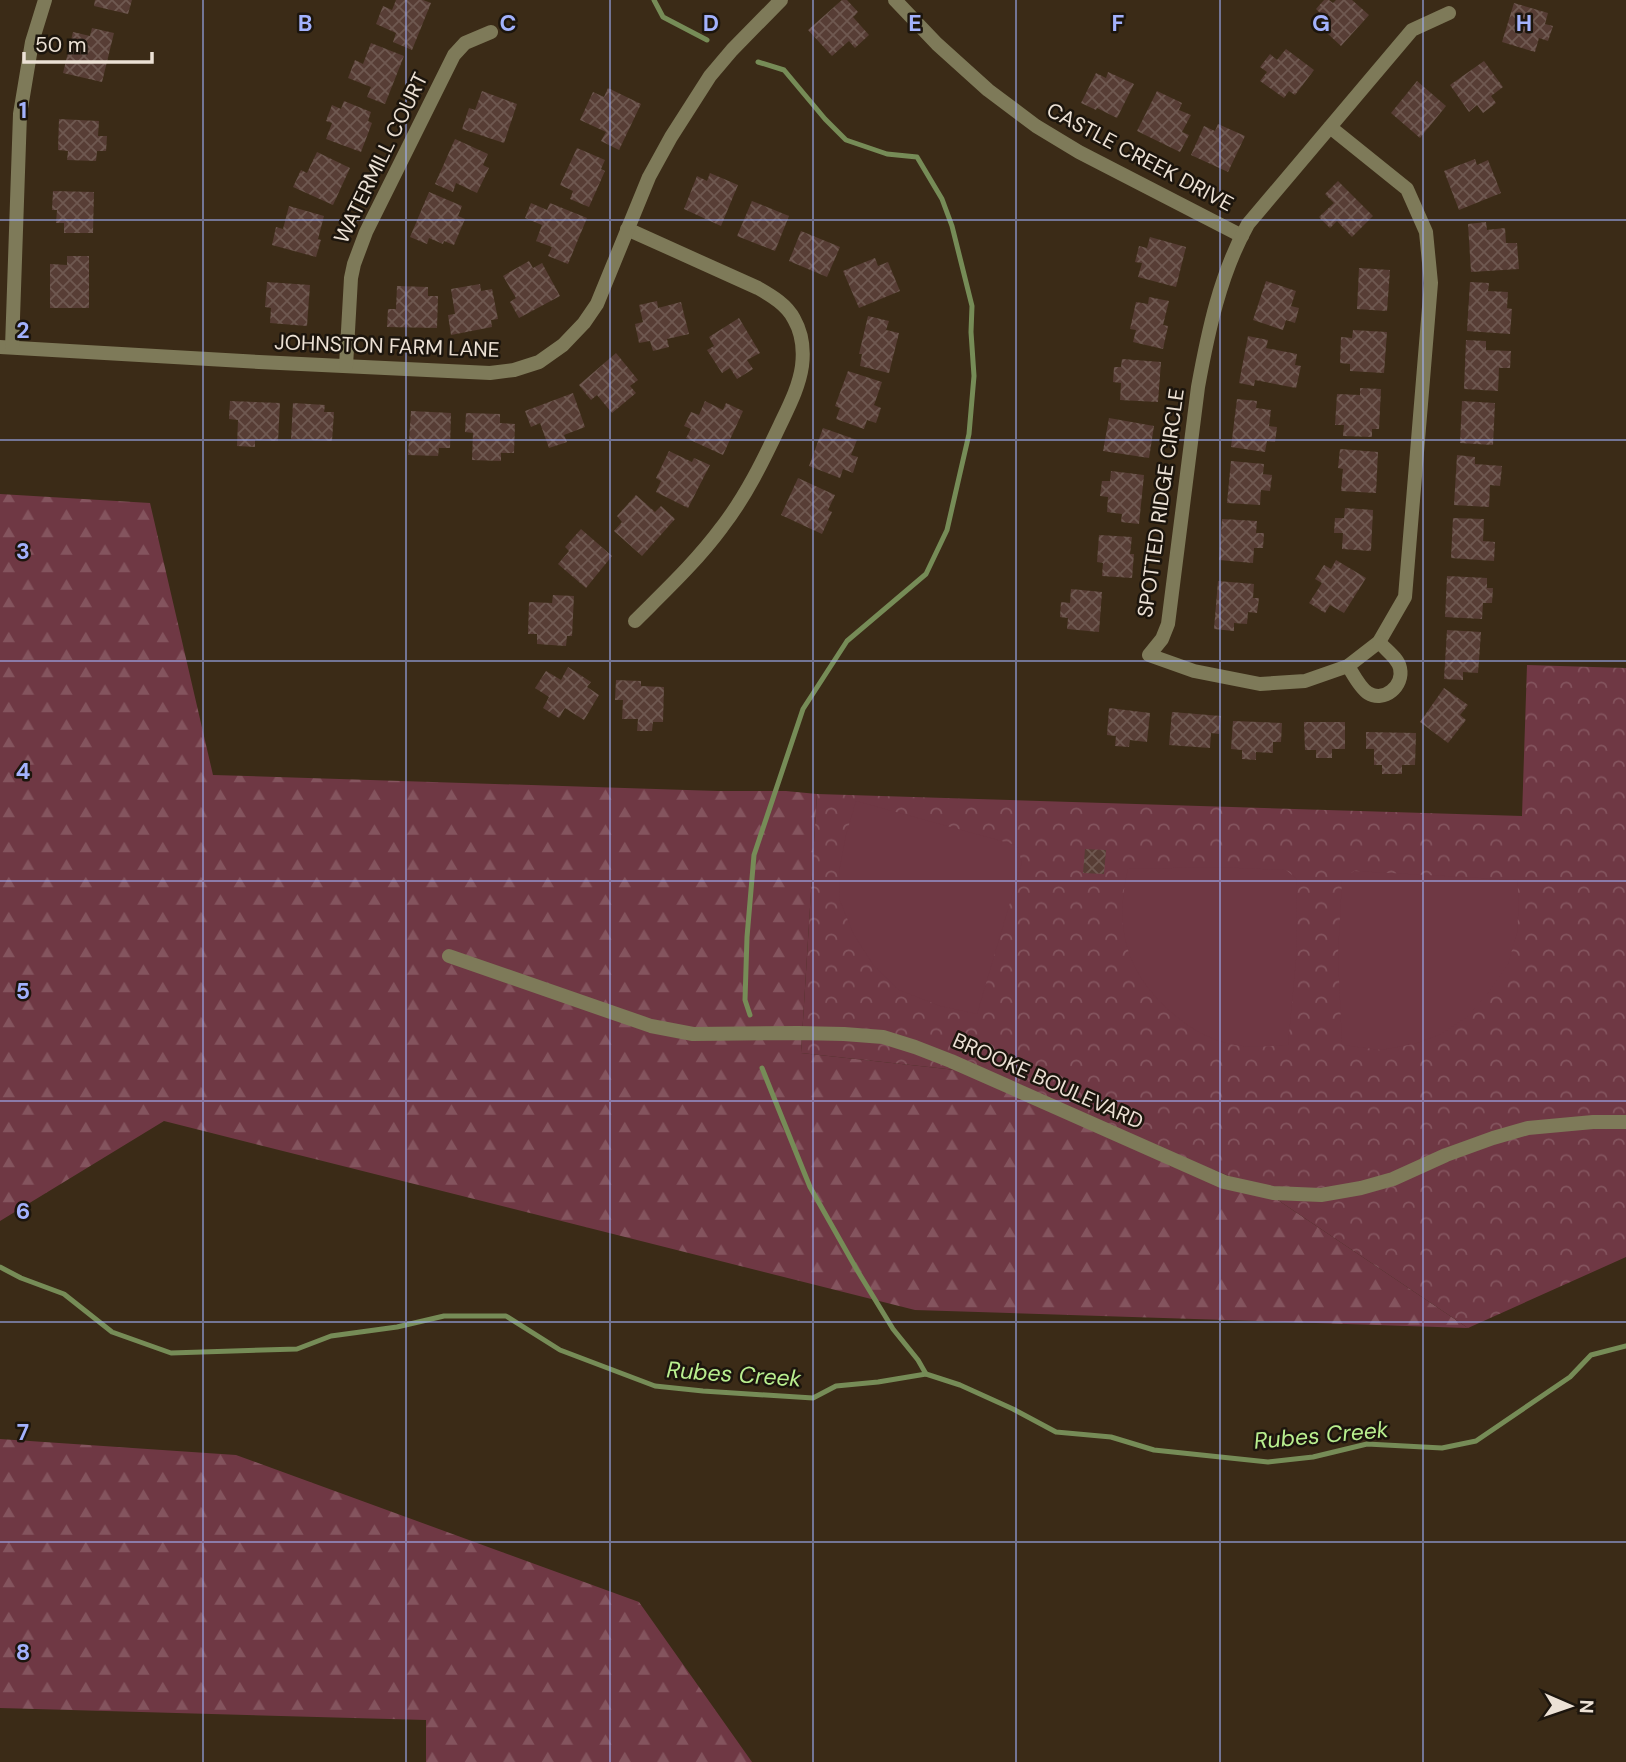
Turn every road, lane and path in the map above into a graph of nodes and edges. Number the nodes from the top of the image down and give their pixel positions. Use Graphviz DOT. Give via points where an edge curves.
graph roads {
  1 [pos="45,0"];
  2 [pos="782,0"];
  3 [pos="895,0"];
  4 [pos="1448,13"];
  5 [pos="491,32"];
  6 [pos="1331,127"];
  7 [pos="627,229"];
  8 [pos="1242,236"];
  9 [pos="6,347"];
  10 [pos="346,366"];
  11 [pos="635,621"];
  12 [pos="1379,642"];
  13 [pos="1348,666"];
  14 [pos="449,956"];
  15 [pos="1626,1122"];
  1 -- 9 [label="street" via="32,42 20,114"];
  2 -- 7 [label="street, JOHNSTON FARM LANE" via="710,76 654,167"];
  3 -- 8 [label="street, CASTLE CREEK DRIVE" via="978,81 1036,127"];
  4 -- 6 [label="street, SPOTTED RIDGE CIRCLE" via="1412,30"];
  5 -- 10 [label="street, WATERMILL COURT" via="466,43 454,55 366,232 351,278"];
  6 -- 8 [label="street, SPOTTED RIDGE CIRCLE"];
  6 -- 12 [label="street, SPOTTED RIDGE CIRCLE" via="1407,188 1426,232 1431,283 1405,597"];
  7 -- 10 [label="street, JOHNSTON FARM LANE" via="597,304 563,345 539,362 490,373"];
  7 -- 11 [label="street" via="772,296 794,318 803,350 791,402 740,503 703,551"];
  8 -- 13 [label="street, SPOTTED RIDGE CIRCLE" via="1223,282 1205,349 1168,624 1149,655 1194,671 1260,684 1306,681"];
  9 -- 10 [label="street, JOHNSTON FARM LANE"];
  12 -- 13 [label="street, SPOTTED RIDGE CIRCLE"];
  12 -- 13 [label="street" via="1401,669 1401,678 1391,692 1383,696 1366,692"];
  14 -- 15 [label="street, BROOKE BOULEVARD" via="651,1026 693,1034 883,1037 951,1061 1224,1182 1273,1193 1321,1195 1361,1188 1528,1128"];
}
